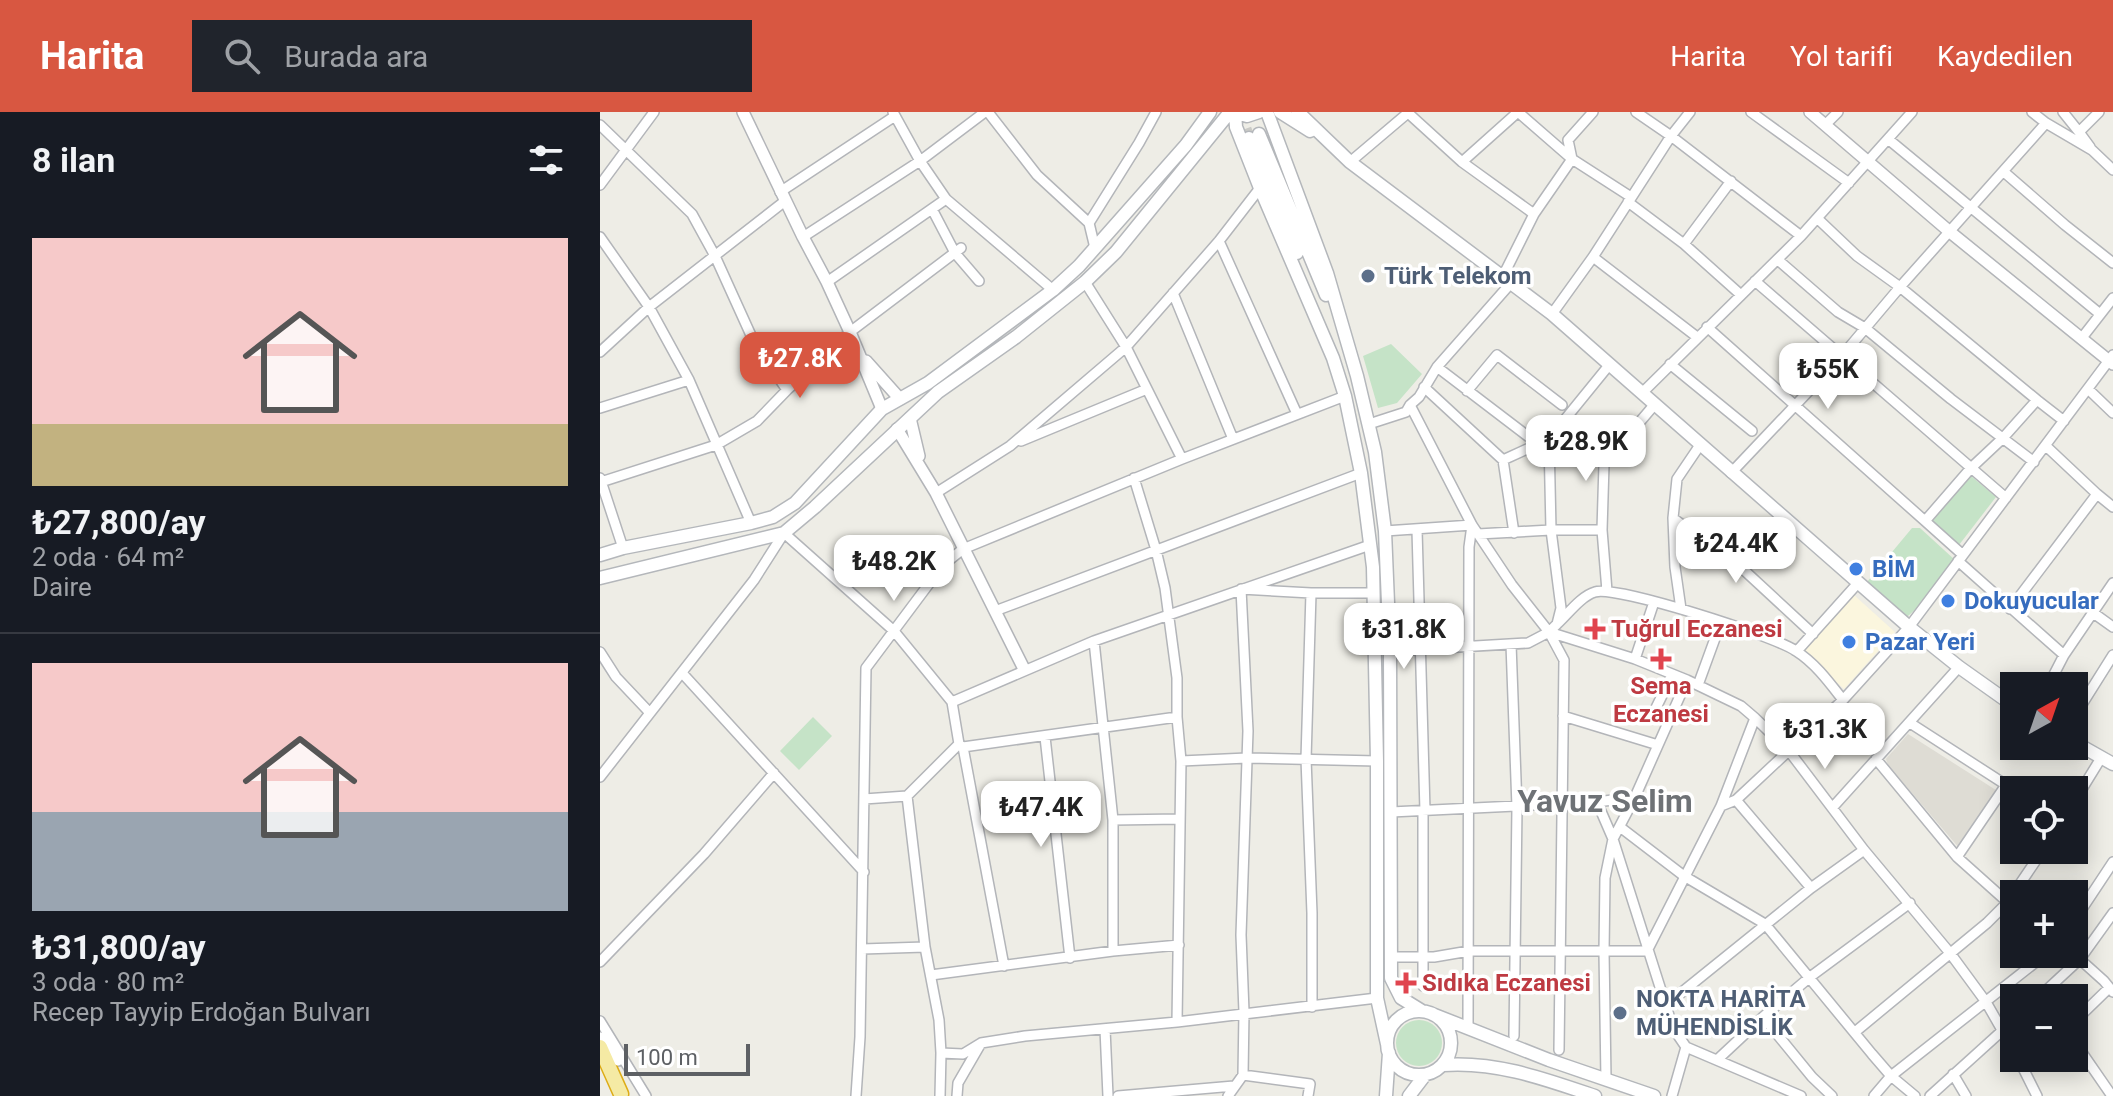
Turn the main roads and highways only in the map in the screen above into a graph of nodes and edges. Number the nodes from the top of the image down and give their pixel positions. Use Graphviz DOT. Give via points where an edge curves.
graph roads {
  1 [pos="1210,112"];
  2 [pos="1233,112"];
  3 [pos="1259,112"];
  4 [pos="1267,112"];
  5 [pos="1280,112"];
  6 [pos="1298,112"];
  7 [pos="1330,144"];
  8 [pos="1333,358"];
  9 [pos="1357,376"];
  10 [pos="900,399"];
  11 [pos="882,409"];
  12 [pos="910,418"];
  13 [pos="897,429"];
  14 [pos="600,555"];
  15 [pos="600,578"];
  16 [pos="2000,696"];
  17 [pos="2088,750"];
  18 [pos="2107,761"];
  19 [pos="1427,1012"];
  20 [pos="600,1047"];
  21 [pos="1388,1049"];
  22 [pos="600,1065"];
  23 [pos="1443,1065"];
  24 [pos="1425,1075"];
  25 [pos="622,1095"];
  26 [pos="1386,1096"];
  27 [pos="1409,1096"];
  28 [pos="1595,1096"];
  29 [pos="1654,1096"];
  1 -- 10 [label="main road" via="1053,290"];
  2 -- 3 [label="main road"];
  2 -- 8 [label="main road"];
  2 -- 12 [label="main road" via="1085,282"];
  4 -- 9 [label="main road" via="1327,273"];
  5 -- 7 [label="main road"];
  6 -- 7 [label="main road"];
  7 -- 16 [label="main road" via="1552,314 1909,627"];
  8 -- 9 [label="main road" via="1254,136"];
  8 -- 21 [label="main road" via="1361,473 1374,593 1377,998"];
  9 -- 19 [label="main road" via="1385,531 1391,978 1401,998"];
  10 -- 11 [label="main road"];
  10 -- 12 [label="main road"];
  11 -- 13 [label="main road"];
  11 -- 14 [label="main road" via="795,503 773,517"];
  12 -- 13 [label="main road"];
  13 -- 15 [label="main road" via="784,533"];
  17 -- 18 [label="main road"];
  19 -- 21 [label="main road" via="1411,1012 1393,1024"];
  19 -- 23 [label="main road" via="1440,1019 1450,1036"];
  19 -- 29 [label="main road"];
  20 -- 25 [label="highway"];
  21 -- 24 [label="main road" via="1407,1073"];
  21 -- 26 [label="main road"];
  22 -- 25 [label="highway"];
  23 -- 24 [label="main road"];
  23 -- 28 [label="main road" via="1514,1070"];
  24 -- 27 [label="main road"];
}
